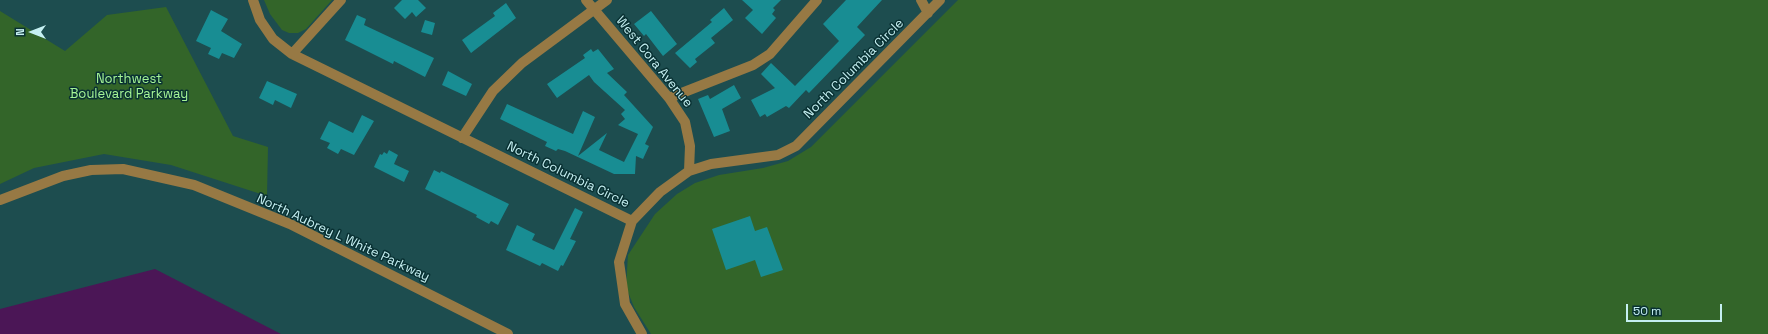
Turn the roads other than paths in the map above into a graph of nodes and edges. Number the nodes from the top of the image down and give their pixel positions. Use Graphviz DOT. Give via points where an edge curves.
graph roads {
  1 [pos="253,0"];
  2 [pos="341,0"];
  3 [pos="586,0"];
  4 [pos="607,0"];
  5 [pos="817,0"];
  6 [pos="921,0"];
  7 [pos="940,0"];
  8 [pos="594,11"];
  9 [pos="928,13"];
  10 [pos="292,54"];
  11 [pos="669,98"];
  12 [pos="462,138"];
  13 [pos="689,171"];
  14 [pos="0,200"];
  15 [pos="632,221"];
  16 [pos="508,334"];
  17 [pos="642,334"];
  1 -- 10 [label="street, North Columbia Circle" via="260,20 273,39"];
  2 -- 10 [label="street"];
  3 -- 8 [label="street, West Cora Avenue"];
  4 -- 8 [label="street"];
  5 -- 11 [label="street" via="770,54 753,65"];
  6 -- 9 [label="street"];
  7 -- 9 [label="street, North Columbia Circle"];
  8 -- 11 [label="street, West Cora Avenue"];
  8 -- 12 [label="street" via="522,63 493,91"];
  9 -- 13 [label="street, North Columbia Circle" via="796,146 778,155 711,164"];
  10 -- 12 [label="street, North Columbia Circle"];
  11 -- 13 [label="street, West Cora Avenue" via="685,122 690,146"];
  12 -- 15 [label="street, North Columbia Circle"];
  13 -- 15 [label="street, North Columbia Circle" via="660,192"];
  14 -- 16 [label="street, North Aubrey L White Parkway" via="64,176 91,170 123,169 194,185 290,224"];
  15 -- 17 [label="street" via="619,262 625,304"];
}
